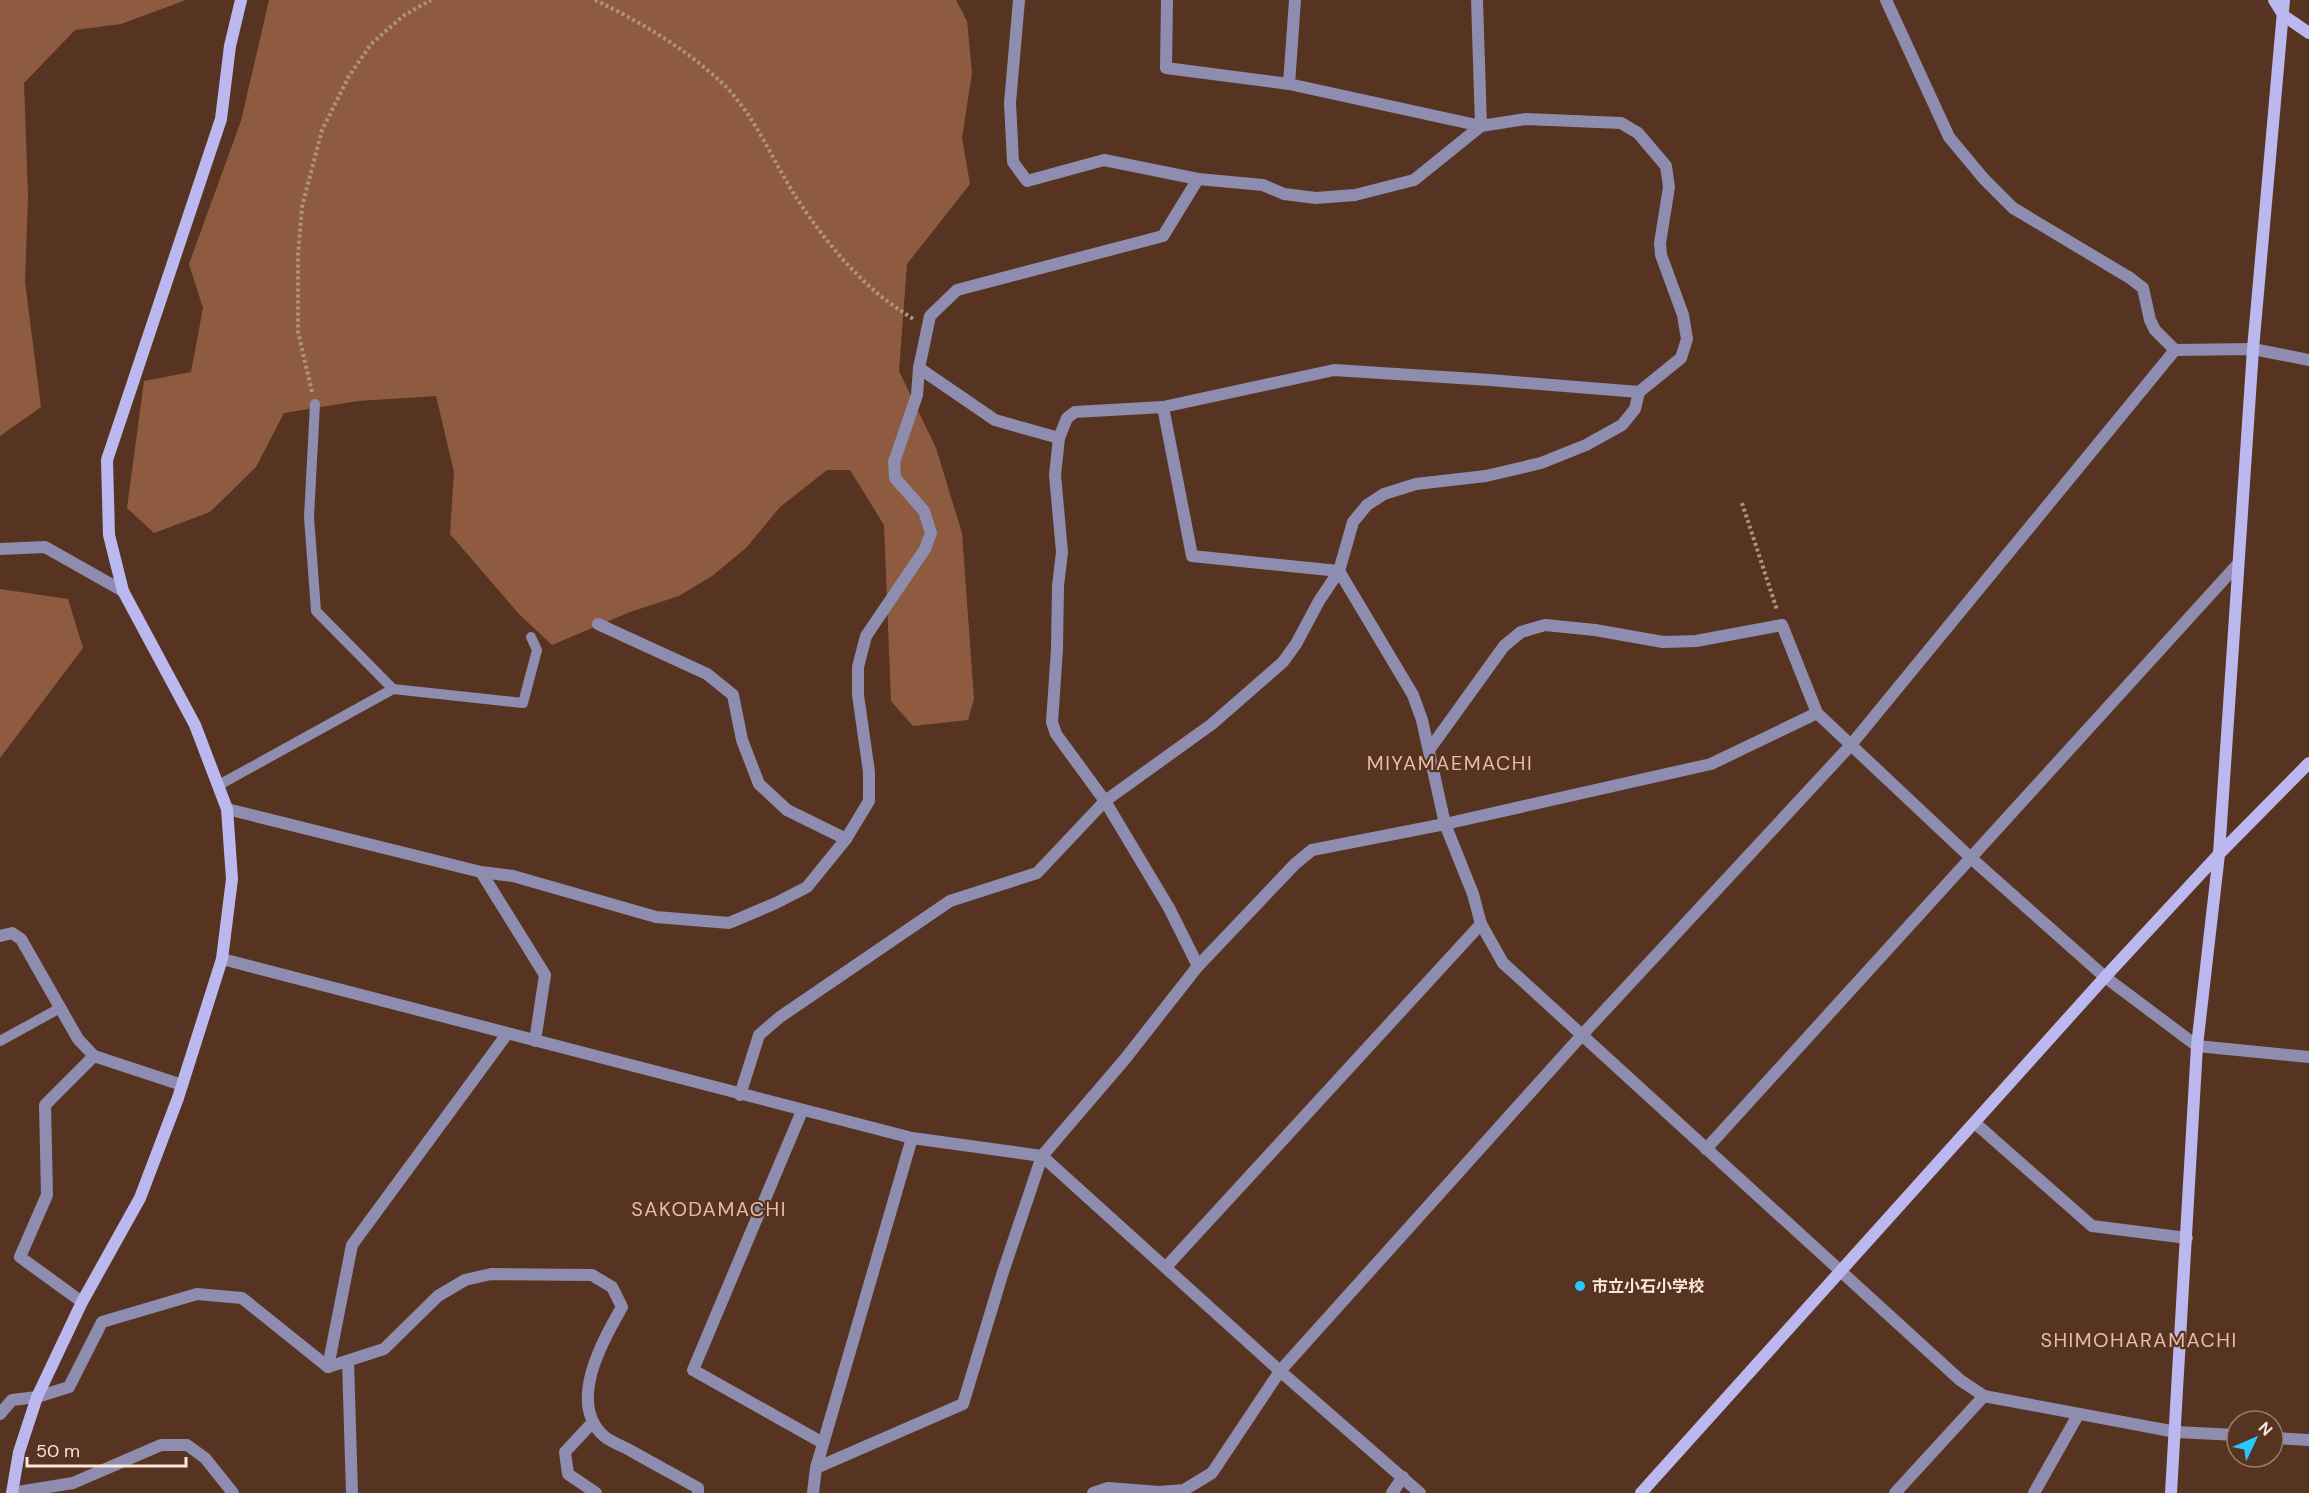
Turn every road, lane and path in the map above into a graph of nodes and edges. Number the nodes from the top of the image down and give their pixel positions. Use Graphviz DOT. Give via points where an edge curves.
graph roads {
  1 [pos="241,0"];
  2 [pos="431,0"];
  3 [pos="595,0"];
  4 [pos="1019,0"];
  5 [pos="1167,0"];
  6 [pos="1295,0"];
  7 [pos="1477,0"];
  8 [pos="1886,0"];
  9 [pos="2274,0"];
  10 [pos="2284,0"];
  11 [pos="2284,16"];
  12 [pos="2309,33"];
  13 [pos="1289,84"];
  14 [pos="1481,126"];
  15 [pos="1198,179"];
  16 [pos="926,329"];
  17 [pos="2253,349"];
  18 [pos="2175,351"];
  19 [pos="2309,360"];
  20 [pos="919,368"];
  21 [pos="1639,392"];
  22 [pos="315,404"];
  23 [pos="1162,407"];
  24 [pos="1059,438"];
  25 [pos="1742,503"];
  26 [pos="0,549"];
  27 [pos="2237,565"];
  28 [pos="1339,571"];
  29 [pos="123,591"];
  30 [pos="598,624"];
  31 [pos="1782,626"];
  32 [pos="531,637"];
  33 [pos="393,689"];
  34 [pos="1817,713"];
  35 [pos="1850,746"];
  36 [pos="1428,750"];
  37 [pos="2309,763"];
  38 [pos="219,785"];
  39 [pos="1105,801"];
  40 [pos="227,809"];
  41 [pos="1445,824"];
  42 [pos="846,839"];
  43 [pos="2219,854"];
  44 [pos="1971,858"];
  45 [pos="481,872"];
  46 [pos="1481,924"];
  47 [pos="0,936"];
  48 [pos="222,959"];
  49 [pos="1198,966"];
  50 [pos="2105,977"];
  51 [pos="60,1008"];
  52 [pos="507,1034"];
  53 [pos="1582,1035"];
  54 [pos="0,1041"];
  55 [pos="535,1041"];
  56 [pos="2197,1046"];
  57 [pos="94,1056"];
  58 [pos="2309,1057"];
  59 [pos="182,1085"];
  60 [pos="740,1095"];
  61 [pos="802,1111"];
  62 [pos="1975,1123"];
  63 [pos="912,1138"];
  64 [pos="1706,1149"];
  65 [pos="1042,1156"];
  66 [pos="2187,1238"];
  67 [pos="1166,1267"];
  68 [pos="1842,1271"];
  69 [pos="82,1302"];
  70 [pos="348,1361"];
  71 [pos="328,1367"];
  72 [pos="1280,1371"];
  73 [pos="37,1396"];
  74 [pos="1984,1396"];
  75 [pos="0,1414"];
  76 [pos="2078,1415"];
  77 [pos="593,1422"];
  78 [pos="2176,1432"];
  79 [pos="2225,1435"];
  80 [pos="2285,1439"];
  81 [pos="2309,1440"];
  82 [pos="823,1443"];
  83 [pos="816,1468"];
  84 [pos="1403,1477"];
  85 [pos="12,1493"];
  86 [pos="233,1493"];
  87 [pos="352,1493"];
  88 [pos="596,1493"];
  89 [pos="699,1493"];
  90 [pos="813,1493"];
  91 [pos="1093,1493"];
  92 [pos="1392,1493"];
  93 [pos="1420,1493"];
  94 [pos="1641,1493"];
  95 [pos="1895,1493"];
  96 [pos="2034,1493"];
  97 [pos="2171,1493"];
  1 -- 29 [label="street" via="230,46 221,119 107,459 109,536"];
  2 -- 22 [label="path" via="403,16 371,44 349,76 322,130 302,207 298,255 298,332"];
  3 -- 16 [label="path" via="678,48 722,83 821,234 875,291"];
  4 -- 15 [label="street" via="1010,103 1013,162 1027,181 1104,160"];
  5 -- 13 [label="street" via="1166,68"];
  6 -- 13 [label="street"];
  7 -- 14 [label="street"];
  8 -- 18 [label="street" via="1949,137 2013,208 2144,288 2150,320"];
  9 -- 11 [label="street"];
  10 -- 11 [label="street"];
  11 -- 12 [label="street"];
  11 -- 17 [label="street"];
  13 -- 14 [label="street"];
  14 -- 15 [label="street" via="1414,180 1355,195 1316,198 1284,194 1263,185"];
  14 -- 21 [label="street" via="1526,119 1621,123 1638,133 1666,166 1670,187 1661,255 1683,315 1687,339 1681,358"];
  15 -- 16 [label="street" via="1163,236 957,290 930,316"];
  16 -- 20 [label="street"];
  17 -- 18 [label="street"];
  17 -- 19 [label="street"];
  17 -- 27 [label="street"];
  18 -- 35 [label="street"];
  20 -- 24 [label="street" via="995,420"];
  20 -- 42 [label="street" via="917,395 894,462 895,478 924,511 930,533 925,549 866,636 858,667 858,694 869,801"];
  21 -- 23 [label="street" via="1334,370"];
  21 -- 28 [label="street" via="1635,410 1622,425 1541,463 1486,476 1416,484 1384,494 1367,505 1353,522"];
  22 -- 33 [label="lane" via="309,517 316,611"];
  23 -- 24 [label="street" via="1075,412 1067,418"];
  23 -- 28 [label="street" via="1192,556"];
  24 -- 39 [label="street" via="1055,475 1062,552 1052,722 1056,734"];
  25 -- 31 [label="path"];
  26 -- 29 [label="street" via="45,547"];
  27 -- 43 [label="street"];
  27 -- 44 [label="street"];
  28 -- 36 [label="street" via="1413,695"];
  28 -- 39 [label="street" via="1283,662 1212,724"];
  29 -- 38 [label="street" via="195,725"];
  30 -- 42 [label="street" via="707,674 733,695 742,740 759,784 787,810"];
  31 -- 34 [label="street"];
  31 -- 36 [label="street" via="1696,641 1663,642 1545,625 1521,632 1504,646"];
  32 -- 33 [label="lane" via="537,650 523,704"];
  33 -- 38 [label="lane"];
  34 -- 35 [label="street"];
  34 -- 41 [label="street" via="1711,764"];
  35 -- 44 [label="street"];
  35 -- 53 [label="street"];
  36 -- 41 [label="street"];
  37 -- 43 [label="street"];
  38 -- 40 [label="street"];
  39 -- 49 [label="street" via="1169,908"];
  39 -- 60 [label="street" via="1037,873 950,901 780,1017 759,1035"];
  40 -- 45 [label="street"];
  40 -- 48 [label="street" via="232,879"];
  41 -- 46 [label="street"];
  41 -- 49 [label="street" via="1312,850"];
  42 -- 45 [label="street" via="807,886 729,922 656,918 513,876"];
  43 -- 50 [label="street"];
  43 -- 56 [label="street"];
  44 -- 50 [label="street"];
  44 -- 64 [label="street"];
  45 -- 55 [label="street" via="545,975"];
  46 -- 53 [label="street" via="1503,963"];
  46 -- 67 [label="street"];
  47 -- 51 [label="street" via="12,933 21,939"];
  48 -- 52 [label="street"];
  48 -- 59 [label="street"];
  49 -- 65 [label="street"];
  50 -- 56 [label="street"];
  50 -- 62 [label="street"];
  51 -- 54 [label="lane"];
  51 -- 57 [label="street" via="78,1039"];
  52 -- 55 [label="street"];
  52 -- 71 [label="street" via="352,1245"];
  53 -- 64 [label="street"];
  53 -- 72 [label="street"];
  55 -- 60 [label="street"];
  56 -- 58 [label="street"];
  56 -- 66 [label="street"];
  57 -- 59 [label="street"];
  57 -- 69 [label="street" via="45,1105 47,1195 20,1257"];
  59 -- 69 [label="street" via="140,1198"];
  60 -- 61 [label="street"];
  61 -- 63 [label="street"];
  61 -- 82 [label="street" via="693,1370"];
  62 -- 66 [label="street" via="2092,1226"];
  62 -- 68 [label="street"];
  63 -- 65 [label="street"];
  63 -- 82 [label="street"];
  64 -- 68 [label="street"];
  65 -- 67 [label="street"];
  65 -- 83 [label="street" via="963,1404"];
  66 -- 78 [label="street"];
  67 -- 72 [label="street"];
  68 -- 74 [label="street" via="1960,1380"];
  68 -- 94 [label="street"];
  69 -- 73 [label="street"];
  70 -- 71 [label="street"];
  70 -- 77 [label="street" via="384,1349 438,1296 465,1280 491,1274 592,1275 612,1287 622,1307 592,1366 588,1402"];
  70 -- 87 [label="street"];
  71 -- 73 [label="street" via="242,1298 197,1294 102,1322 69,1388"];
  72 -- 84 [label="street"];
  72 -- 91 [label="street" via="1212,1473 1184,1490 1108,1488"];
  73 -- 75 [label="street" via="12,1400"];
  73 -- 85 [label="street" via="19,1452"];
  74 -- 76 [label="street"];
  74 -- 95 [label="street"];
  76 -- 78 [label="street"];
  76 -- 96 [label="street"];
  77 -- 88 [label="street" via="565,1452 568,1474"];
  77 -- 89 [label="street" via="605,1437 698,1488"];
  78 -- 79 [label="street"];
  78 -- 97 [label="street"];
  80 -- 81 [label="street"];
  82 -- 83 [label="street"];
  83 -- 90 [label="street"];
  84 -- 92 [label="street"];
  84 -- 93 [label="street"];
  85 -- 86 [label="street" via="73,1483 161,1445 187,1445 205,1458"];
}
